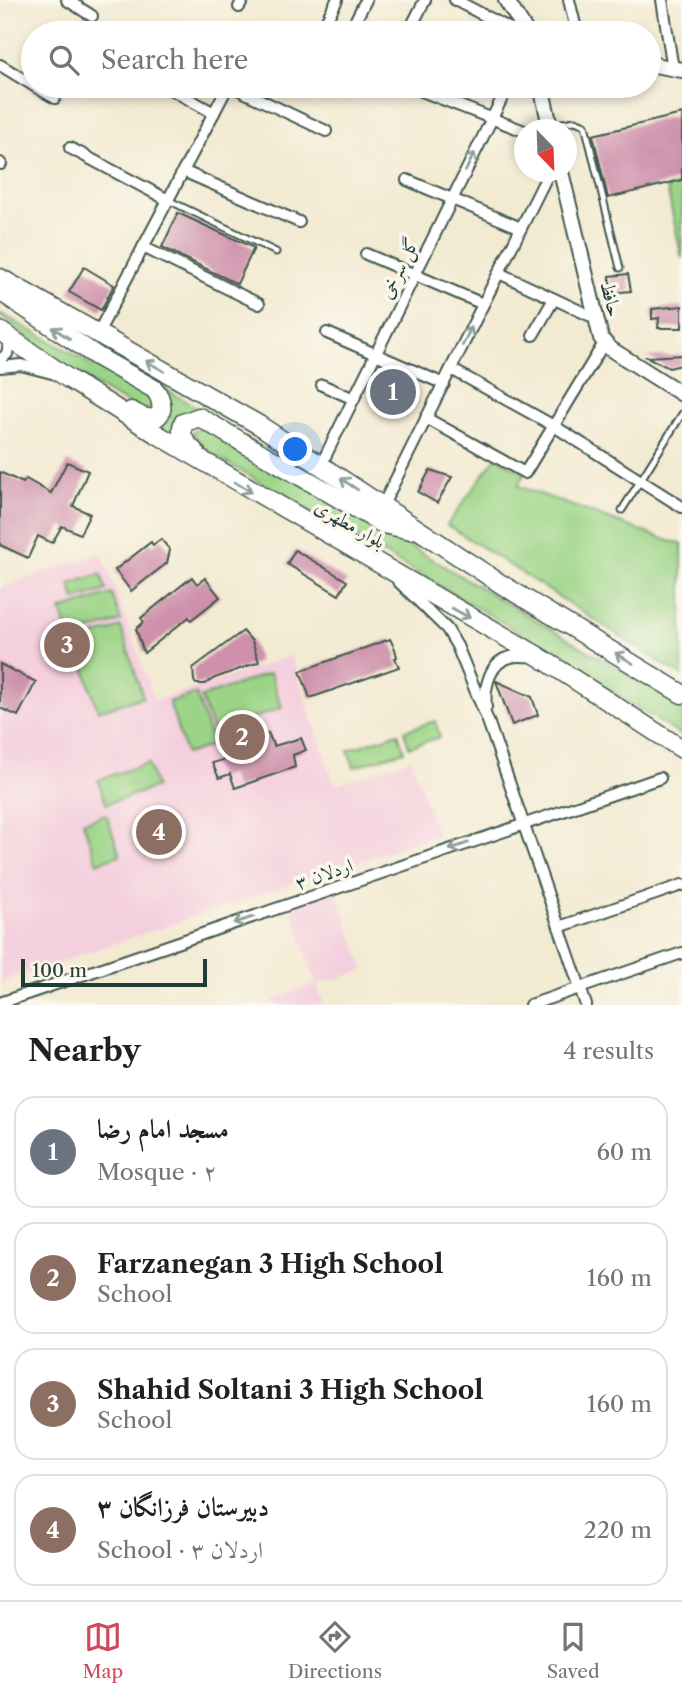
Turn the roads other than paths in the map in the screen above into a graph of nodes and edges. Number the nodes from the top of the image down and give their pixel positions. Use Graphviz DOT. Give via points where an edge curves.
graph roads {
  1 [pos="67,0"];
  2 [pos="337,0"];
  3 [pos="366,0"];
  4 [pos="425,0"];
  5 [pos="455,0"];
  6 [pos="506,0"];
  7 [pos="517,0"];
  8 [pos="569,0"];
  9 [pos="662,0"];
  10 [pos="92,16"];
  11 [pos="326,21"];
  12 [pos="355,21"];
  13 [pos="414,21"];
  14 [pos="495,21"];
  15 [pos="520,21"];
  16 [pos="527,21"];
  17 [pos="574,21"];
  18 [pos="0,65"];
  19 [pos="677,70"];
  20 [pos="21,77"];
  21 [pos="187,98"];
  22 [pos="223,98"];
  23 [pos="256,98"];
  24 [pos="439,98"];
  25 [pos="502,98"];
  26 [pos="544,98"];
  27 [pos="214,113"];
  28 [pos="492,119"];
  29 [pos="548,119"];
  30 [pos="577,122"];
  31 [pos="514,127"];
  32 [pos="326,131"];
  33 [pos="70,148"];
  34 [pos="183,171"];
  35 [pos="407,180"];
  36 [pos="544,182"];
  37 [pos="563,182"];
  38 [pos="453,198"];
  39 [pos="168,200"];
  40 [pos="299,222"];
  41 [pos="521,228"];
  42 [pos="143,247"];
  43 [pos="276,252"];
  44 [pos="366,254"];
  45 [pos="620,268"];
  46 [pos="499,273"];
  47 [pos="415,275"];
  48 [pos="0,278"];
  49 [pos="0,291"];
  50 [pos="554,299"];
  51 [pos="259,303"];
  52 [pos="483,304"];
  53 [pos="595,318"];
  54 [pos="0,331"];
  55 [pos="98,333"];
  56 [pos="327,334"];
  57 [pos="533,335"];
  58 [pos="604,343"];
  59 [pos="376,354"];
  60 [pos="0,360"];
  61 [pos="0,367"];
  62 [pos="451,369"];
  63 [pos="69,379"];
  64 [pos="444,384"];
  65 [pos="321,385"];
  66 [pos="90,391"];
  67 [pos="682,394"];
  68 [pos="354,399"];
  69 [pos="682,414"];
  70 [pos="426,418"];
  71 [pos="554,426"];
  72 [pos="321,465"];
  73 [pos="217,472"];
  74 [pos="641,481"];
  75 [pos="382,507"];
  76 [pos="682,507"];
  77 [pos="622,510"];
  78 [pos="421,532"];
  79 [pos="386,569"];
  80 [pos="538,656"];
  81 [pos="682,694"];
  82 [pos="488,721"];
  83 [pos="682,748"];
  84 [pos="660,778"];
  85 [pos="524,824"];
  86 [pos="682,885"];
  87 [pos="559,927"];
  88 [pos="682,953"];
  89 [pos="580,988"];
  90 [pos="0,1003"];
  91 [pos="530,1005"];
  92 [pos="586,1005"];
  1 -- 10 [label="street"];
  2 -- 11 [label="street"];
  3 -- 12 [label="street"];
  4 -- 13 [label="street"];
  5 -- 14 [label="street"];
  6 -- 15 [label="street"];
  7 -- 16 [label="street"];
  8 -- 17 [label="street"];
  9 -- 19 [label="street"];
  18 -- 20 [label="street"];
  21 -- 27 [label="street"];
  22 -- 27 [label="street"];
  23 -- 32 [label="street"];
  24 -- 28 [label="street"];
  25 -- 28 [label="street, گل سرخی"];
  26 -- 29 [label="street"];
  27 -- 34 [label="street"];
  28 -- 31 [label="street"];
  38 -- 28 [label="street, گل سرخی, one-way"];
  30 -- 45 [label="lane" via="585,125"];
  33 -- 39 [label="street"];
  34 -- 39 [label="street"];
  34 -- 40 [label="street"];
  35 -- 38 [label="street"];
  36 -- 41 [label="street"];
  37 -- 53 [label="street, حافظ"];
  38 -- 41 [label="street"];
  38 -- 47 [label="street, گل سرخی"];
  39 -- 42 [label="street"];
  39 -- 43 [label="lane"];
  41 -- 46 [label="street"];
  42 -- 51 [label="street"];
  42 -- 55 [label="street"];
  44 -- 47 [label="street"];
  46 -- 50 [label="street"];
  46 -- 52 [label="street"];
  47 -- 52 [label="street"];
  47 -- 59 [label="street, گل سرخی"];
  48 -- 55 [label="main road, بلوار مطهری"];
  66 -- 49 [label="main road, one-way" via="146,418 161,413 163,406 154,389"];
  50 -- 53 [label="street"];
  50 -- 57 [label="street"];
  62 -- 52 [label="street, one-way"];
  53 -- 58 [label="street, حافظ"];
  54 -- 60 [label="street" via="9,344"];
  54 -- 63 [label="main road, بلوار مطهری"];
  72 -- 55 [label="main road, بلوار مطهری, one-way"];
  56 -- 59 [label="street"];
  58 -- 67 [label="street, حافظ"];
  58 -- 71 [label="street"];
  59 -- 64 [label="street"];
  59 -- 68 [label="street, گل سرخی"];
  61 -- 63 [label="street" via="21,365"];
  62 -- 64 [label="street"];
  62 -- 71 [label="street"];
  63 -- 66 [label="main road, بلوار مطهری"];
  64 -- 70 [label="street"];
  65 -- 68 [label="street"];
  66 -- 73 [label="main road, بلوار مطهری"];
  68 -- 72 [label="street, گل سرخی"];
  69 -- 74 [label="lane"];
  70 -- 71 [label="street" via="525,473"];
  70 -- 75 [label="street"];
  71 -- 74 [label="street"];
  75 -- 72 [label="main road, بلوار مطهری, one-way"];
  73 -- 78 [label="main road" via="183,438 183,423 199,417 383,524"];
  73 -- 79 [label="main road, بلوار مطهری, one-way"];
  74 -- 76 [label="street"];
  74 -- 77 [label="lane"];
  75 -- 78 [label="main road, بلوار مطهری"];
  81 -- 78 [label="main road, بلوار مطهری, one-way"];
  79 -- 80 [label="main road, بلوار مطهری, one-way"];
  79 -- 82 [label="street" via="447,629"];
  80 -- 82 [label="street" via="511,657 493,668 485,695"];
  80 -- 83 [label="main road, بلوار مطهری"];
  82 -- 85 [label="street"];
  84 -- 85 [label="street, اردلان ۳"];
  85 -- 87 [label="street"];
  85 -- 90 [label="street, اردلان ۳, one-way"];
  86 -- 87 [label="street"];
  87 -- 89 [label="street"];
  88 -- 89 [label="street"];
  89 -- 91 [label="street"];
  89 -- 92 [label="street"];
}
